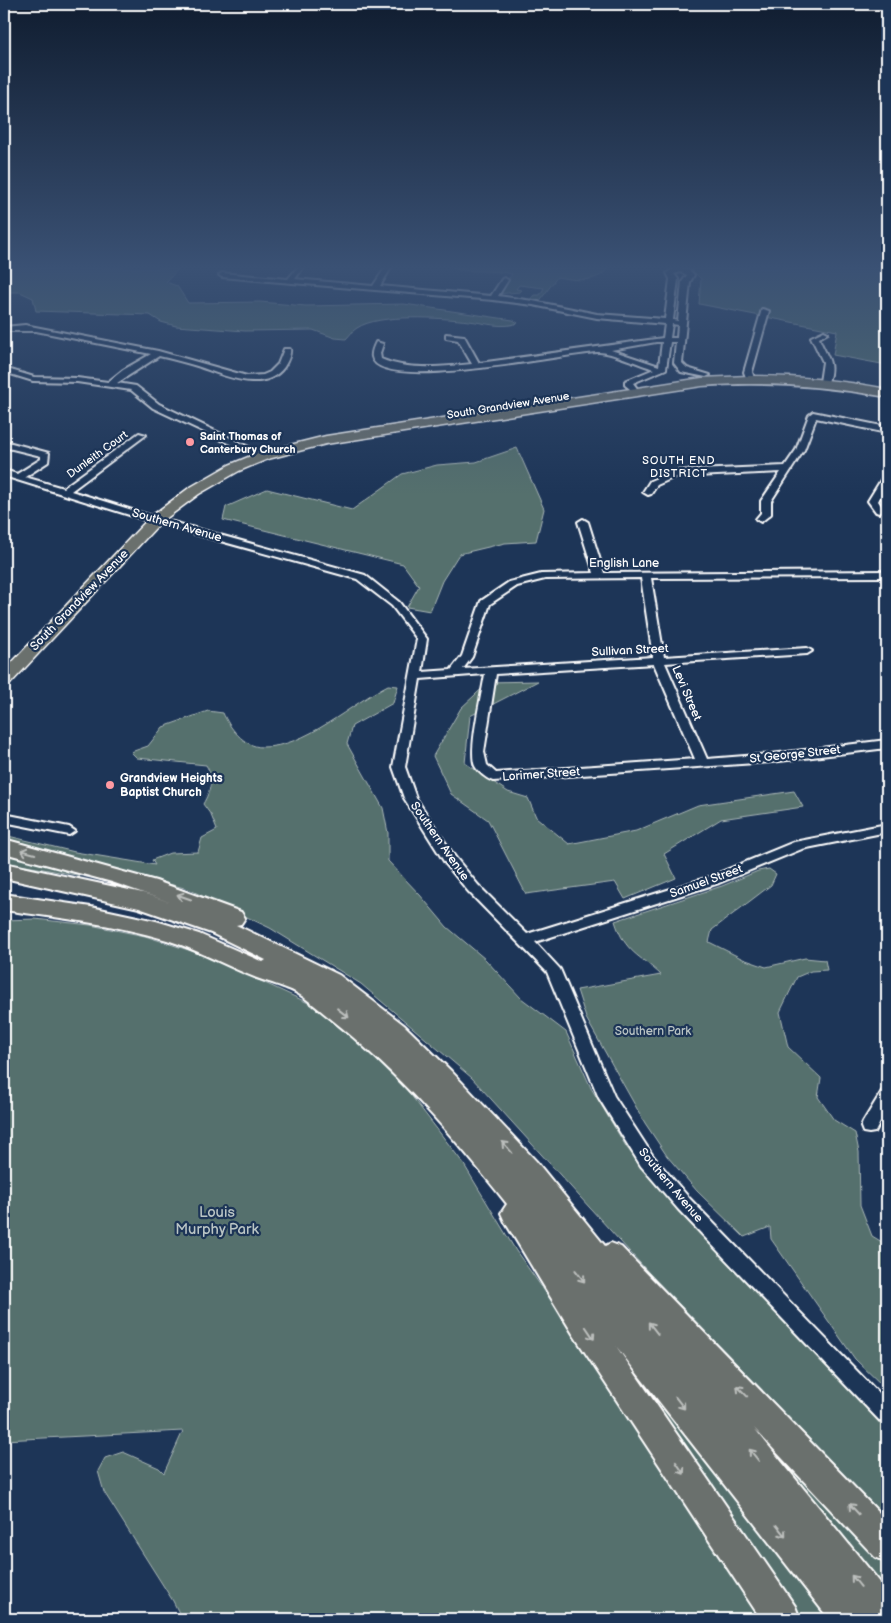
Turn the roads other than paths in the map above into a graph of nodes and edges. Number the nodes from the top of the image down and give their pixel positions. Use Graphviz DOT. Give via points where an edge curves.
graph roads {
  1 [pos="109,344"];
  2 [pos="379,344"];
  3 [pos="464,344"];
  4 [pos="632,344"];
  5 [pos="666,344"];
  6 [pos="680,344"];
  7 [pos="757,344"];
  8 [pos="819,344"];
  9 [pos="598,349"];
  10 [pos="287,351"];
  11 [pos="158,354"];
  12 [pos="664,356"];
  13 [pos="678,357"];
  14 [pos="477,366"];
  15 [pos="661,369"];
  16 [pos="4,370"];
  17 [pos="749,375"];
  18 [pos="700,376"];
  19 [pos="825,379"];
  20 [pos="111,384"];
  21 [pos="631,387"];
  22 [pos="887,388"];
  23 [pos="887,393"];
  24 [pos="887,430"];
  25 [pos="142,435"];
  26 [pos="4,444"];
  27 [pos="259,454"];
  28 [pos="786,470"];
  29 [pos="4,473"];
  30 [pos="19,477"];
  31 [pos="887,477"];
  32 [pos="65,491"];
  33 [pos="648,492"];
  34 [pos="879,510"];
  35 [pos="156,520"];
  36 [pos="761,520"];
  37 [pos="583,522"];
  38 [pos="887,574"];
  39 [pos="600,575"];
  40 [pos="645,575"];
  41 [pos="807,651"];
  42 [pos="659,662"];
  43 [pos="491,671"];
  44 [pos="454,673"];
  45 [pos="415,676"];
  46 [pos="4,680"];
  47 [pos="887,744"];
  48 [pos="702,762"];
  49 [pos="4,818"];
  50 [pos="887,828"];
  51 [pos="69,831"];
  52 [pos="4,846"];
  53 [pos="4,870"];
  54 [pos="4,884"];
  55 [pos="4,902"];
  56 [pos="525,940"];
  57 [pos="330,981"];
  58 [pos="303,985"];
  59 [pos="887,1094"];
  60 [pos="869,1127"];
  61 [pos="472,1142"];
  62 [pos="526,1169"];
  63 [pos="887,1415"];
  64 [pos="887,1545"];
  65 [pos="782,1619"];
  66 [pos="851,1619"];
  67 [pos="887,1619"];
  1 -- 11 [label="street"];
  2 -- 14 [label="street" via="375,354 377,361 393,368 435,370"];
  3 -- 14 [label="street"];
  4 -- 9 [label="street"];
  5 -- 12 [label="street"];
  6 -- 13 [label="street"];
  7 -- 17 [label="street"];
  8 -- 19 [label="street" via="828,360"];
  9 -- 14 [label="street"];
  9 -- 15 [label="street"];
  10 -- 11 [label="street" via="282,366 276,372 264,377 246,378"];
  11 -- 20 [label="street"];
  12 -- 13 [label="street"];
  12 -- 15 [label="street"];
  13 -- 18 [label="street" via="680,367"];
  15 -- 21 [label="street" via="635,378"];
  16 -- 20 [label="street" via="33,379"];
  17 -- 18 [label="main road, South Grandview Avenue"];
  17 -- 19 [label="main road, South Grandview Avenue"];
  18 -- 21 [label="main road, South Grandview Avenue"];
  19 -- 22 [label="main road, South Grandview Avenue"];
  19 -- 23 [label="main road, South Grandview Avenue"];
  20 -- 27 [label="street" via="133,388 156,406"];
  21 -- 27 [label="main road, South Grandview Avenue" via="384,428"];
  24 -- 28 [label="street" via="813,415 800,450"];
  25 -- 32 [label="street, Dunleith Court"];
  26 -- 30 [label="street" via="46,455 45,460"];
  27 -- 35 [label="main road, South Grandview Avenue" via="194,490"];
  28 -- 33 [label="street" via="673,474 653,483"];
  28 -- 36 [label="street" via="766,501 766,514"];
  29 -- 30 [label="street, Southern Avenue"];
  30 -- 32 [label="street, Southern Avenue"];
  31 -- 34 [label="street" via="872,501"];
  32 -- 35 [label="street, Southern Avenue"];
  35 -- 45 [label="street, Southern Avenue" via="361,577 379,588 413,624 422,639"];
  35 -- 46 [label="main road, South Grandview Avenue"];
  37 -- 39 [label="street"];
  38 -- 40 [label="street, English Lane"];
  39 -- 40 [label="street, English Lane"];
  39 -- 44 [label="street, English Lane" via="546,576 513,584 486,602 467,657"];
  40 -- 42 [label="street, Levi Street"];
  41 -- 42 [label="street, Sullivan Street"];
  42 -- 43 [label="street, Sullivan Street"];
  42 -- 48 [label="street, Levi Street"];
  43 -- 44 [label="street, Sullivan Street"];
  43 -- 48 [label="street, Lorimer Street" via="478,752 481,766 493,777"];
  44 -- 45 [label="street"];
  45 -- 56 [label="street, Southern Avenue" via="399,767 410,798 473,888"];
  47 -- 48 [label="street, St George Street" via="772,758"];
  49 -- 51 [label="street"];
  50 -- 56 [label="street, Samuel Street" via="799,845 714,880"];
  57 -- 52 [label="highway, one-way" via="327,974 290,950 204,905 124,878"];
  53 -- 57 [label="highway" via="167,908 228,931"];
  54 -- 58 [label="highway" via="122,908 173,923 237,949"];
  55 -- 58 [label="highway" via="147,926 221,951 269,974"];
  56 -- 63 [label="street, Southern Avenue" via="552,969 607,1098 647,1161 684,1204"];
  62 -- 57 [label="highway, one-way" via="416,1052"];
  58 -- 61 [label="highway, one-way" via="384,1046"];
  59 -- 60 [label="street"];
  61 -- 65 [label="highway, one-way" via="584,1324"];
  61 -- 66 [label="highway, one-way"];
  64 -- 62 [label="highway, one-way"];
  67 -- 62 [label="highway, one-way"];
}
